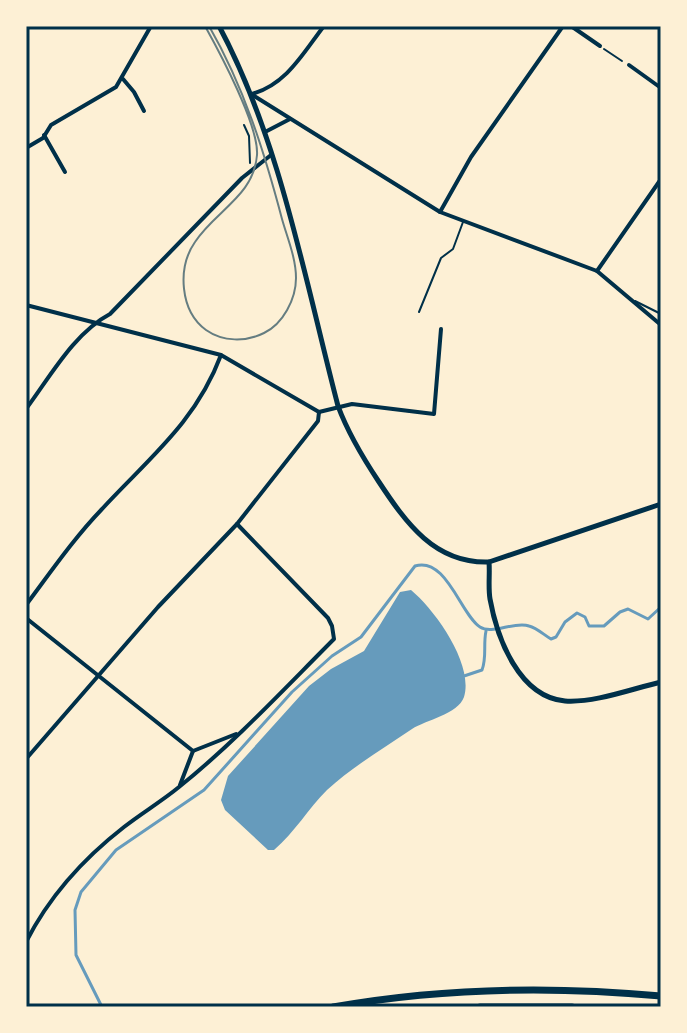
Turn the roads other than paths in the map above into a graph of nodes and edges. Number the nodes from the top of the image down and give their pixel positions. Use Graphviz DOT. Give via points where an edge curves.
graph roads {
  1 [pos="151,26"];
  2 [pos="219,26"];
  3 [pos="324,26"];
  4 [pos="563,26"];
  5 [pos="571,26"];
  6 [pos="600,46"];
  7 [pos="629,65"];
  8 [pos="123,79"];
  9 [pos="661,88"];
  10 [pos="251,94"];
  11 [pos="144,111"];
  12 [pos="290,119"];
  13 [pos="265,132"];
  14 [pos="44,135"];
  15 [pos="26,148"];
  16 [pos="273,153"];
  17 [pos="65,172"];
  18 [pos="661,179"];
  19 [pos="440,212"];
  20 [pos="463,222"];
  21 [pos="597,271"];
  22 [pos="634,300"];
  23 [pos="26,305"];
  24 [pos="419,312"];
  25 [pos="661,314"];
  26 [pos="97,321"];
  27 [pos="661,325"];
  28 [pos="441,329"];
  29 [pos="221,355"];
  30 [pos="338,406"];
  31 [pos="26,409"];
  32 [pos="319,412"];
  33 [pos="661,504"];
  34 [pos="237,524"];
  35 [pos="489,562"];
  36 [pos="26,605"];
  37 [pos="26,618"];
  38 [pos="99,677"];
  39 [pos="661,682"];
  40 [pos="238,734"];
  41 [pos="193,751"];
  42 [pos="26,759"];
  43 [pos="179,787"];
  44 [pos="26,942"];
  45 [pos="661,996"];
  46 [pos="333,1007"];
  47 [pos="480,1007"];
  48 [pos="572,1007"];
  1 -- 8 [label="street"];
  2 -- 10 [label="street"];
  3 -- 10 [label="street" via="285,77 270,89"];
  4 -- 19 [label="street" via="471,157"];
  5 -- 6 [label="street"];
  7 -- 9 [label="street"];
  8 -- 11 [label="street"];
  8 -- 14 [label="street" via="51,125"];
  10 -- 12 [label="street"];
  10 -- 13 [label="street"];
  12 -- 13 [label="street"];
  12 -- 19 [label="street"];
  13 -- 16 [label="street"];
  14 -- 15 [label="street"];
  14 -- 17 [label="street"];
  16 -- 26 [label="street"];
  16 -- 30 [label="street"];
  18 -- 21 [label="street"];
  19 -- 20 [label="street"];
  20 -- 21 [label="street"];
  20 -- 24 [label="lane"];
  21 -- 22 [label="street"];
  22 -- 25 [label="lane"];
  22 -- 27 [label="street"];
  23 -- 26 [label="street"];
  26 -- 29 [label="street"];
  26 -- 31 [label="street"];
  28 -- 30 [label="street" via="434,414"];
  29 -- 32 [label="street"];
  29 -- 36 [label="street" via="182,426 101,510"];
  30 -- 32 [label="street"];
  30 -- 35 [label="street" via="355,443 415,530 448,555"];
  32 -- 34 [label="street" via="318,421"];
  33 -- 35 [label="street"];
  34 -- 38 [label="street"];
  34 -- 40 [label="street" via="328,618 334,633 334,639"];
  35 -- 39 [label="street" via="494,617 527,684 551,699 580,701"];
  37 -- 38 [label="street"];
  38 -- 41 [label="street"];
  38 -- 42 [label="street"];
  40 -- 41 [label="street"];
  40 -- 43 [label="street"];
  41 -- 43 [label="street"];
  43 -- 44 [label="street" via="84,862 48,904"];
  45 -- 46 [label="highway" via="481,992"];
  47 -- 48 [label="highway"];
}
